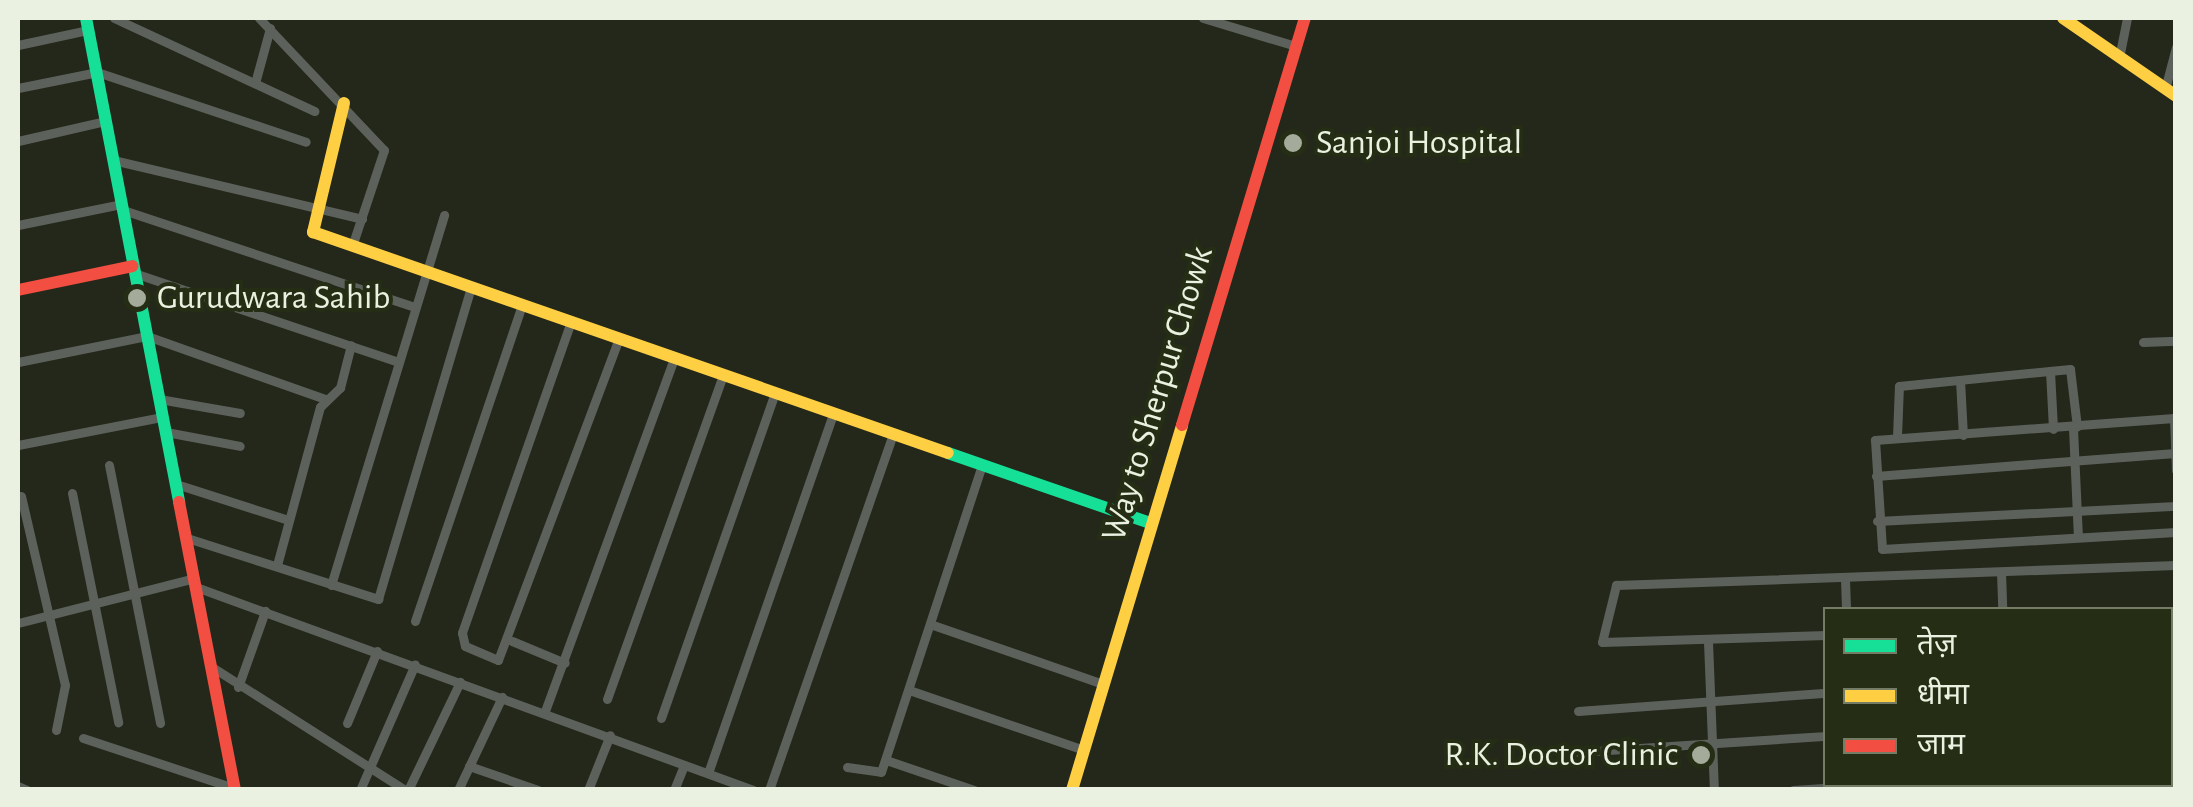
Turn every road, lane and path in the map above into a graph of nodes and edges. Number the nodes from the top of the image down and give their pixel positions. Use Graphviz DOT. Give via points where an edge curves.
graph roads {
  1 [pos="114,18"];
  2 [pos="259,18"];
  3 [pos="1203,18"];
  4 [pos="1305,18"];
  5 [pos="2063,18"];
  6 [pos="2127,18"];
  7 [pos="87,24"];
  8 [pos="270,28"];
  9 [pos="18,45"];
  10 [pos="1296,46"];
  11 [pos="2176,47"];
  12 [pos="2119,58"];
  13 [pos="97,72"];
  14 [pos="254,83"];
  15 [pos="18,88"];
  16 [pos="2170,93"];
  17 [pos="344,103"];
  18 [pos="314,111"];
  19 [pos="105,121"];
  20 [pos="18,141"];
  21 [pos="306,142"];
  22 [pos="114,160"];
  23 [pos="315,206"];
  24 [pos="122,207"];
  25 [pos="444,215"];
  26 [pos="362,220"];
  27 [pos="18,224"];
  28 [pos="352,246"];
  29 [pos="134,270"];
  30 [pos="422,270"];
  31 [pos="18,290"];
  32 [pos="470,290"];
  33 [pos="412,306"];
  34 [pos="520,310"];
  35 [pos="569,326"];
  36 [pos="147,336"];
  37 [pos="2176,341"];
  38 [pos="2143,342"];
  39 [pos="617,344"];
  40 [pos="350,345"];
  41 [pos="396,360"];
  42 [pos="18,362"];
  43 [pos="673,362"];
  44 [pos="2050,371"];
  45 [pos="722,378"];
  46 [pos="1960,380"];
  47 [pos="774,396"];
  48 [pos="159,399"];
  49 [pos="326,399"];
  50 [pos="240,413"];
  51 [pos="832,416"];
  52 [pos="162,417"];
  53 [pos="2075,427"];
  54 [pos="2053,429"];
  55 [pos="166,432"];
  56 [pos="1963,435"];
  57 [pos="1897,437"];
  58 [pos="892,438"];
  59 [pos="18,445"];
  60 [pos="240,446"];
  61 [pos="2175,453"];
  62 [pos="2075,461"];
  63 [pos="109,465"];
  64 [pos="981,467"];
  65 [pos="2176,470"];
  66 [pos="1876,476"];
  67 [pos="176,484"];
  68 [pos="72,493"];
  69 [pos="20,496"];
  70 [pos="2176,506"];
  71 [pos="2077,512"];
  72 [pos="288,520"];
  73 [pos="1877,521"];
  74 [pos="1150,523"];
  75 [pos="2176,532"];
  76 [pos="2078,536"];
  77 [pos="187,538"];
  78 [pos="277,565"];
  79 [pos="2176,565"];
  80 [pos="2001,572"];
  81 [pos="1845,580"];
  82 [pos="195,583"];
  83 [pos="331,585"];
  84 [pos="136,590"];
  85 [pos="94,602"];
  86 [pos="1846,607"];
  87 [pos="2002,607"];
  88 [pos="265,611"];
  89 [pos="48,614"];
  90 [pos="416,621"];
  91 [pos="18,623"];
  92 [pos="930,624"];
  93 [pos="1823,635"];
  94 [pos="512,641"];
  95 [pos="1708,642"];
  96 [pos="377,651"];
  97 [pos="2176,658"];
  98 [pos="565,662"];
  99 [pos="415,664"];
  100 [pos="212,668"];
  101 [pos="2173,675"];
  102 [pos="460,682"];
  103 [pos="1103,684"];
  104 [pos="238,687"];
  105 [pos="909,690"];
  106 [pos="1823,693"];
  107 [pos="502,697"];
  108 [pos="606,699"];
  109 [pos="1709,702"];
  110 [pos="545,711"];
  111 [pos="1578,711"];
  112 [pos="661,718"];
  113 [pos="118,722"];
  114 [pos="347,723"];
  115 [pos="160,724"];
  116 [pos="56,730"];
  117 [pos="610,735"];
  118 [pos="1823,736"];
  119 [pos="83,738"];
  120 [pos="1712,742"];
  121 [pos="1084,750"];
  122 [pos="1577,752"];
  123 [pos="886,760"];
  124 [pos="469,766"];
  125 [pos="684,766"];
  126 [pos="372,767"];
  127 [pos="847,767"];
  128 [pos="708,774"];
  129 [pos="18,786"];
  130 [pos="1865,787"];
  131 [pos="235,789"];
  132 [pos="26,790"];
  133 [pos="360,790"];
  134 [pos="407,790"];
  135 [pos="458,790"];
  136 [pos="538,790"];
  137 [pos="588,790"];
  138 [pos="674,790"];
  139 [pos="753,790"];
  140 [pos="768,790"];
  141 [pos="974,790"];
  142 [pos="1072,790"];
  143 [pos="1714,790"];
  144 [pos="1792,790"];
  1 -- 14 [label="street"];
  2 -- 8 [label="street"];
  3 -- 10 [label="street"];
  4 -- 10 [label="street, Way to Sherpur Chowk"];
  5 -- 12 [label="street"];
  6 -- 12 [label="street"];
  7 -- 9 [label="street"];
  7 -- 13 [label="street"];
  8 -- 14 [label="street"];
  8 -- 17 [label="street"];
  10 -- 74 [label="street, Way to Sherpur Chowk"];
  11 -- 16 [label="street"];
  12 -- 16 [label="street"];
  13 -- 15 [label="street"];
  13 -- 19 [label="street"];
  13 -- 21 [label="street"];
  14 -- 18 [label="street"];
  17 -- 23 [label="street"];
  17 -- 26 [label="street" via="384,150"];
  19 -- 20 [label="street"];
  19 -- 22 [label="street"];
  22 -- 23 [label="street"];
  22 -- 24 [label="street"];
  23 -- 26 [label="street"];
  23 -- 28 [label="street" via="311,230"];
  24 -- 27 [label="street"];
  24 -- 29 [label="street"];
  24 -- 33 [label="street"];
  25 -- 30 [label="street"];
  26 -- 28 [label="street"];
  28 -- 30 [label="street"];
  29 -- 31 [label="street"];
  29 -- 36 [label="street"];
  29 -- 40 [label="street"];
  30 -- 32 [label="street"];
  30 -- 33 [label="street"];
  32 -- 34 [label="street"];
  32 -- 83 [label="street" via="379,597"];
  33 -- 41 [label="street"];
  34 -- 35 [label="street"];
  34 -- 90 [label="street"];
  35 -- 39 [label="street"];
  35 -- 94 [label="street" via="462,638 501,661"];
  36 -- 42 [label="street"];
  36 -- 48 [label="street"];
  36 -- 49 [label="street"];
  37 -- 38 [label="street"];
  39 -- 43 [label="street"];
  39 -- 94 [label="street"];
  40 -- 41 [label="street"];
  40 -- 49 [label="street" via="340,388"];
  41 -- 83 [label="street"];
  43 -- 45 [label="street"];
  43 -- 98 [label="street"];
  44 -- 46 [label="street"];
  44 -- 53 [label="street" via="2077,374"];
  44 -- 54 [label="street"];
  45 -- 47 [label="street"];
  45 -- 108 [label="street"];
  46 -- 56 [label="street"];
  46 -- 57 [label="street" via="1898,387"];
  47 -- 51 [label="street"];
  47 -- 112 [label="street"];
  48 -- 50 [label="street"];
  48 -- 52 [label="street"];
  49 -- 72 [label="street"];
  51 -- 58 [label="street"];
  51 -- 128 [label="street"];
  52 -- 55 [label="street"];
  52 -- 59 [label="street"];
  53 -- 54 [label="street"];
  53 -- 61 [label="street" via="2174,418"];
  53 -- 62 [label="street"];
  54 -- 56 [label="street"];
  55 -- 60 [label="street"];
  55 -- 67 [label="street"];
  56 -- 57 [label="street"];
  57 -- 66 [label="street" via="1875,440"];
  58 -- 64 [label="street"];
  58 -- 140 [label="street"];
  61 -- 62 [label="street"];
  61 -- 65 [label="street"];
  62 -- 66 [label="street"];
  62 -- 71 [label="street"];
  63 -- 84 [label="street"];
  64 -- 74 [label="street"];
  64 -- 92 [label="street"];
  66 -- 73 [label="street"];
  67 -- 72 [label="street"];
  67 -- 77 [label="street"];
  68 -- 85 [label="street"];
  69 -- 89 [label="street"];
  70 -- 71 [label="street"];
  71 -- 73 [label="street"];
  71 -- 76 [label="street"];
  72 -- 78 [label="street"];
  73 -- 76 [label="street" via="1886,550"];
  74 -- 103 [label="street, Way to Sherpur Chowk"];
  75 -- 76 [label="street"];
  77 -- 78 [label="street"];
  77 -- 82 [label="street"];
  78 -- 83 [label="street"];
  79 -- 80 [label="street"];
  80 -- 81 [label="street"];
  80 -- 87 [label="street"];
  81 -- 86 [label="street"];
  81 -- 95 [label="street" via="1608,589 1603,645"];
  82 -- 84 [label="street"];
  82 -- 88 [label="street"];
  82 -- 100 [label="street"];
  84 -- 85 [label="street"];
  84 -- 115 [label="street"];
  85 -- 89 [label="street"];
  85 -- 113 [label="street"];
  88 -- 96 [label="street"];
  88 -- 104 [label="street"];
  89 -- 91 [label="street"];
  89 -- 116 [label="street" via="66,692"];
  92 -- 103 [label="street"];
  92 -- 105 [label="street"];
  93 -- 95 [label="street"];
  94 -- 98 [label="street"];
  95 -- 109 [label="street"];
  96 -- 99 [label="street"];
  96 -- 114 [label="street"];
  97 -- 101 [label="street"];
  98 -- 110 [label="street"];
  99 -- 102 [label="street"];
  99 -- 126 [label="street"];
  100 -- 104 [label="street"];
  100 -- 131 [label="street"];
  102 -- 107 [label="street"];
  102 -- 134 [label="street"];
  103 -- 121 [label="street, Way to Sherpur Chowk"];
  104 -- 126 [label="street"];
  105 -- 121 [label="street"];
  105 -- 123 [label="street"];
  106 -- 109 [label="street"];
  107 -- 110 [label="street"];
  107 -- 124 [label="street"];
  109 -- 111 [label="street"];
  109 -- 120 [label="street"];
  110 -- 117 [label="street"];
  117 -- 125 [label="street"];
  117 -- 137 [label="street"];
  118 -- 120 [label="street"];
  119 -- 131 [label="street"];
  120 -- 122 [label="street"];
  120 -- 143 [label="street"];
  121 -- 142 [label="street, Way to Sherpur Chowk"];
  123 -- 127 [label="street" via="877,775"];
  123 -- 141 [label="street"];
  124 -- 135 [label="street"];
  124 -- 136 [label="street"];
  125 -- 128 [label="street"];
  125 -- 138 [label="street"];
  126 -- 133 [label="street"];
  126 -- 134 [label="street"];
  128 -- 139 [label="street"];
  129 -- 132 [label="street"];
  130 -- 144 [label="street"];
}
